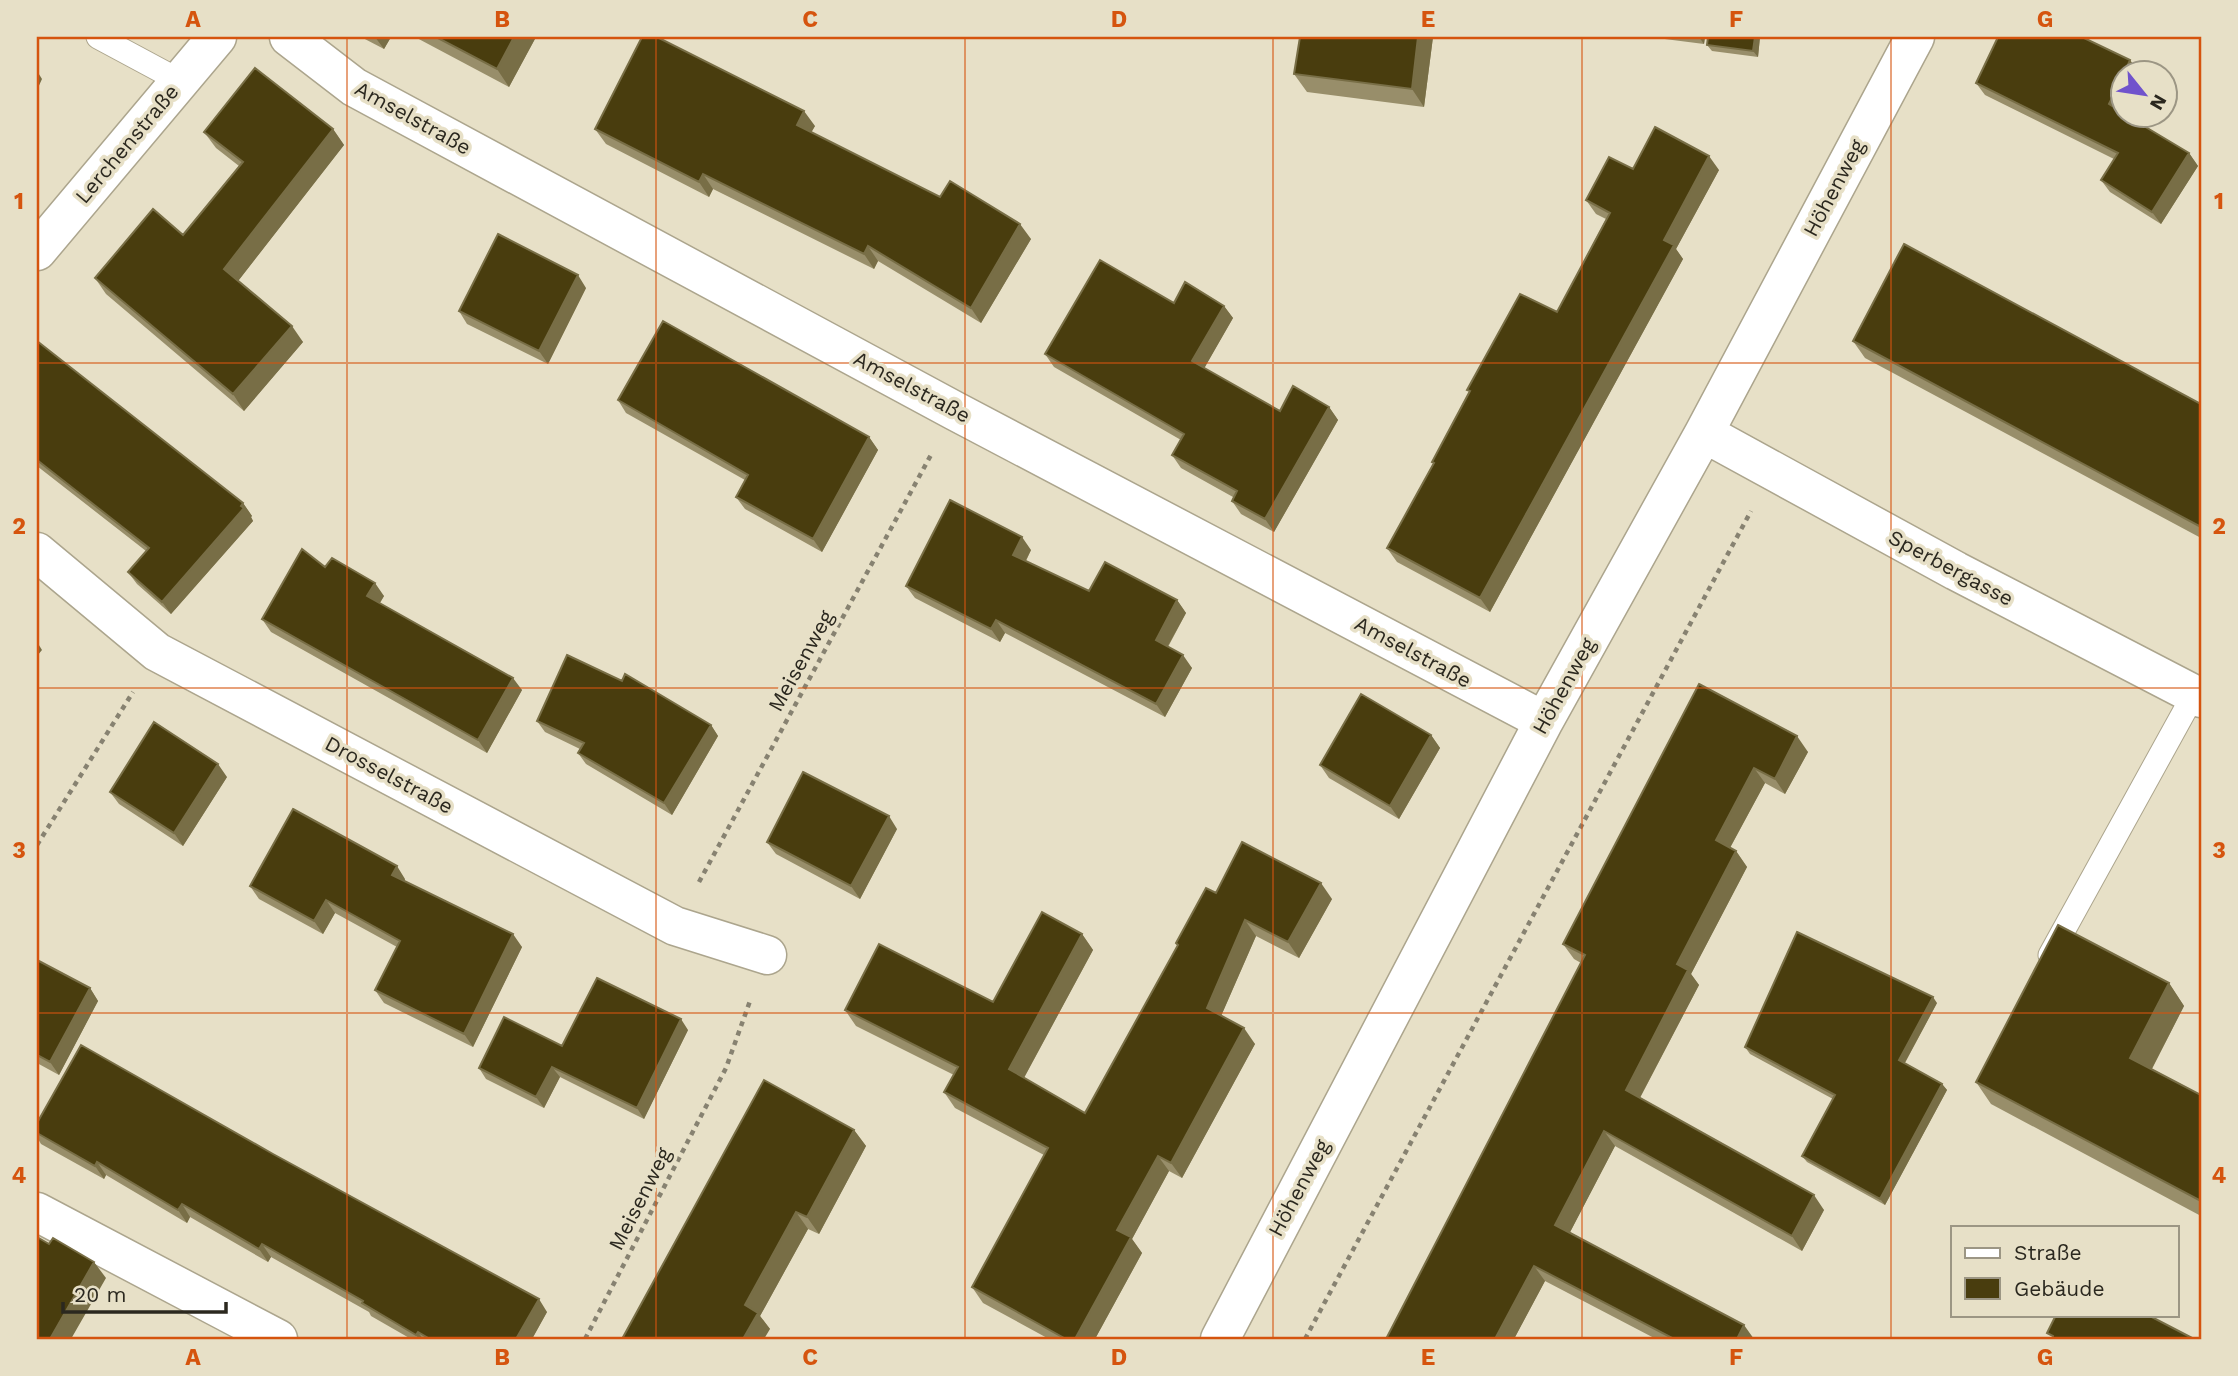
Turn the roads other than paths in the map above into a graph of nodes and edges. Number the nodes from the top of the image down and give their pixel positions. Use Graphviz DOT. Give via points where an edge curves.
graph roads {
  1 [pos="98,37"];
  2 [pos="217,37"];
  3 [pos="289,37"];
  4 [pos="1914,37"];
  5 [pos="180,81"];
  6 [pos="37,251"];
  7 [pos="1704,433"];
  8 [pos="37,552"];
  9 [pos="2198,696"];
  10 [pos="1544,721"];
  11 [pos="767,955"];
  12 [pos="2037,978"];
  13 [pos="37,1212"];
  14 [pos="278,1339"];
  15 [pos="1220,1339"];
  1 -- 5 [label="lane"];
  2 -- 5 [label="street, Lerchenstraße"];
  3 -- 10 [label="street, Amselstraße" via="354,87"];
  4 -- 7 [label="street, Höhenweg"];
  5 -- 6 [label="street, Lerchenstraße"];
  7 -- 9 [label="street, Sperbergasse" via="1956,572"];
  7 -- 10 [label="street, Höhenweg"];
  8 -- 11 [label="street, Drosselstraße" via="157,652 675,926"];
  9 -- 12 [label="lane"];
  10 -- 15 [label="street, Höhenweg"];
  13 -- 14 [label="street"];
}
